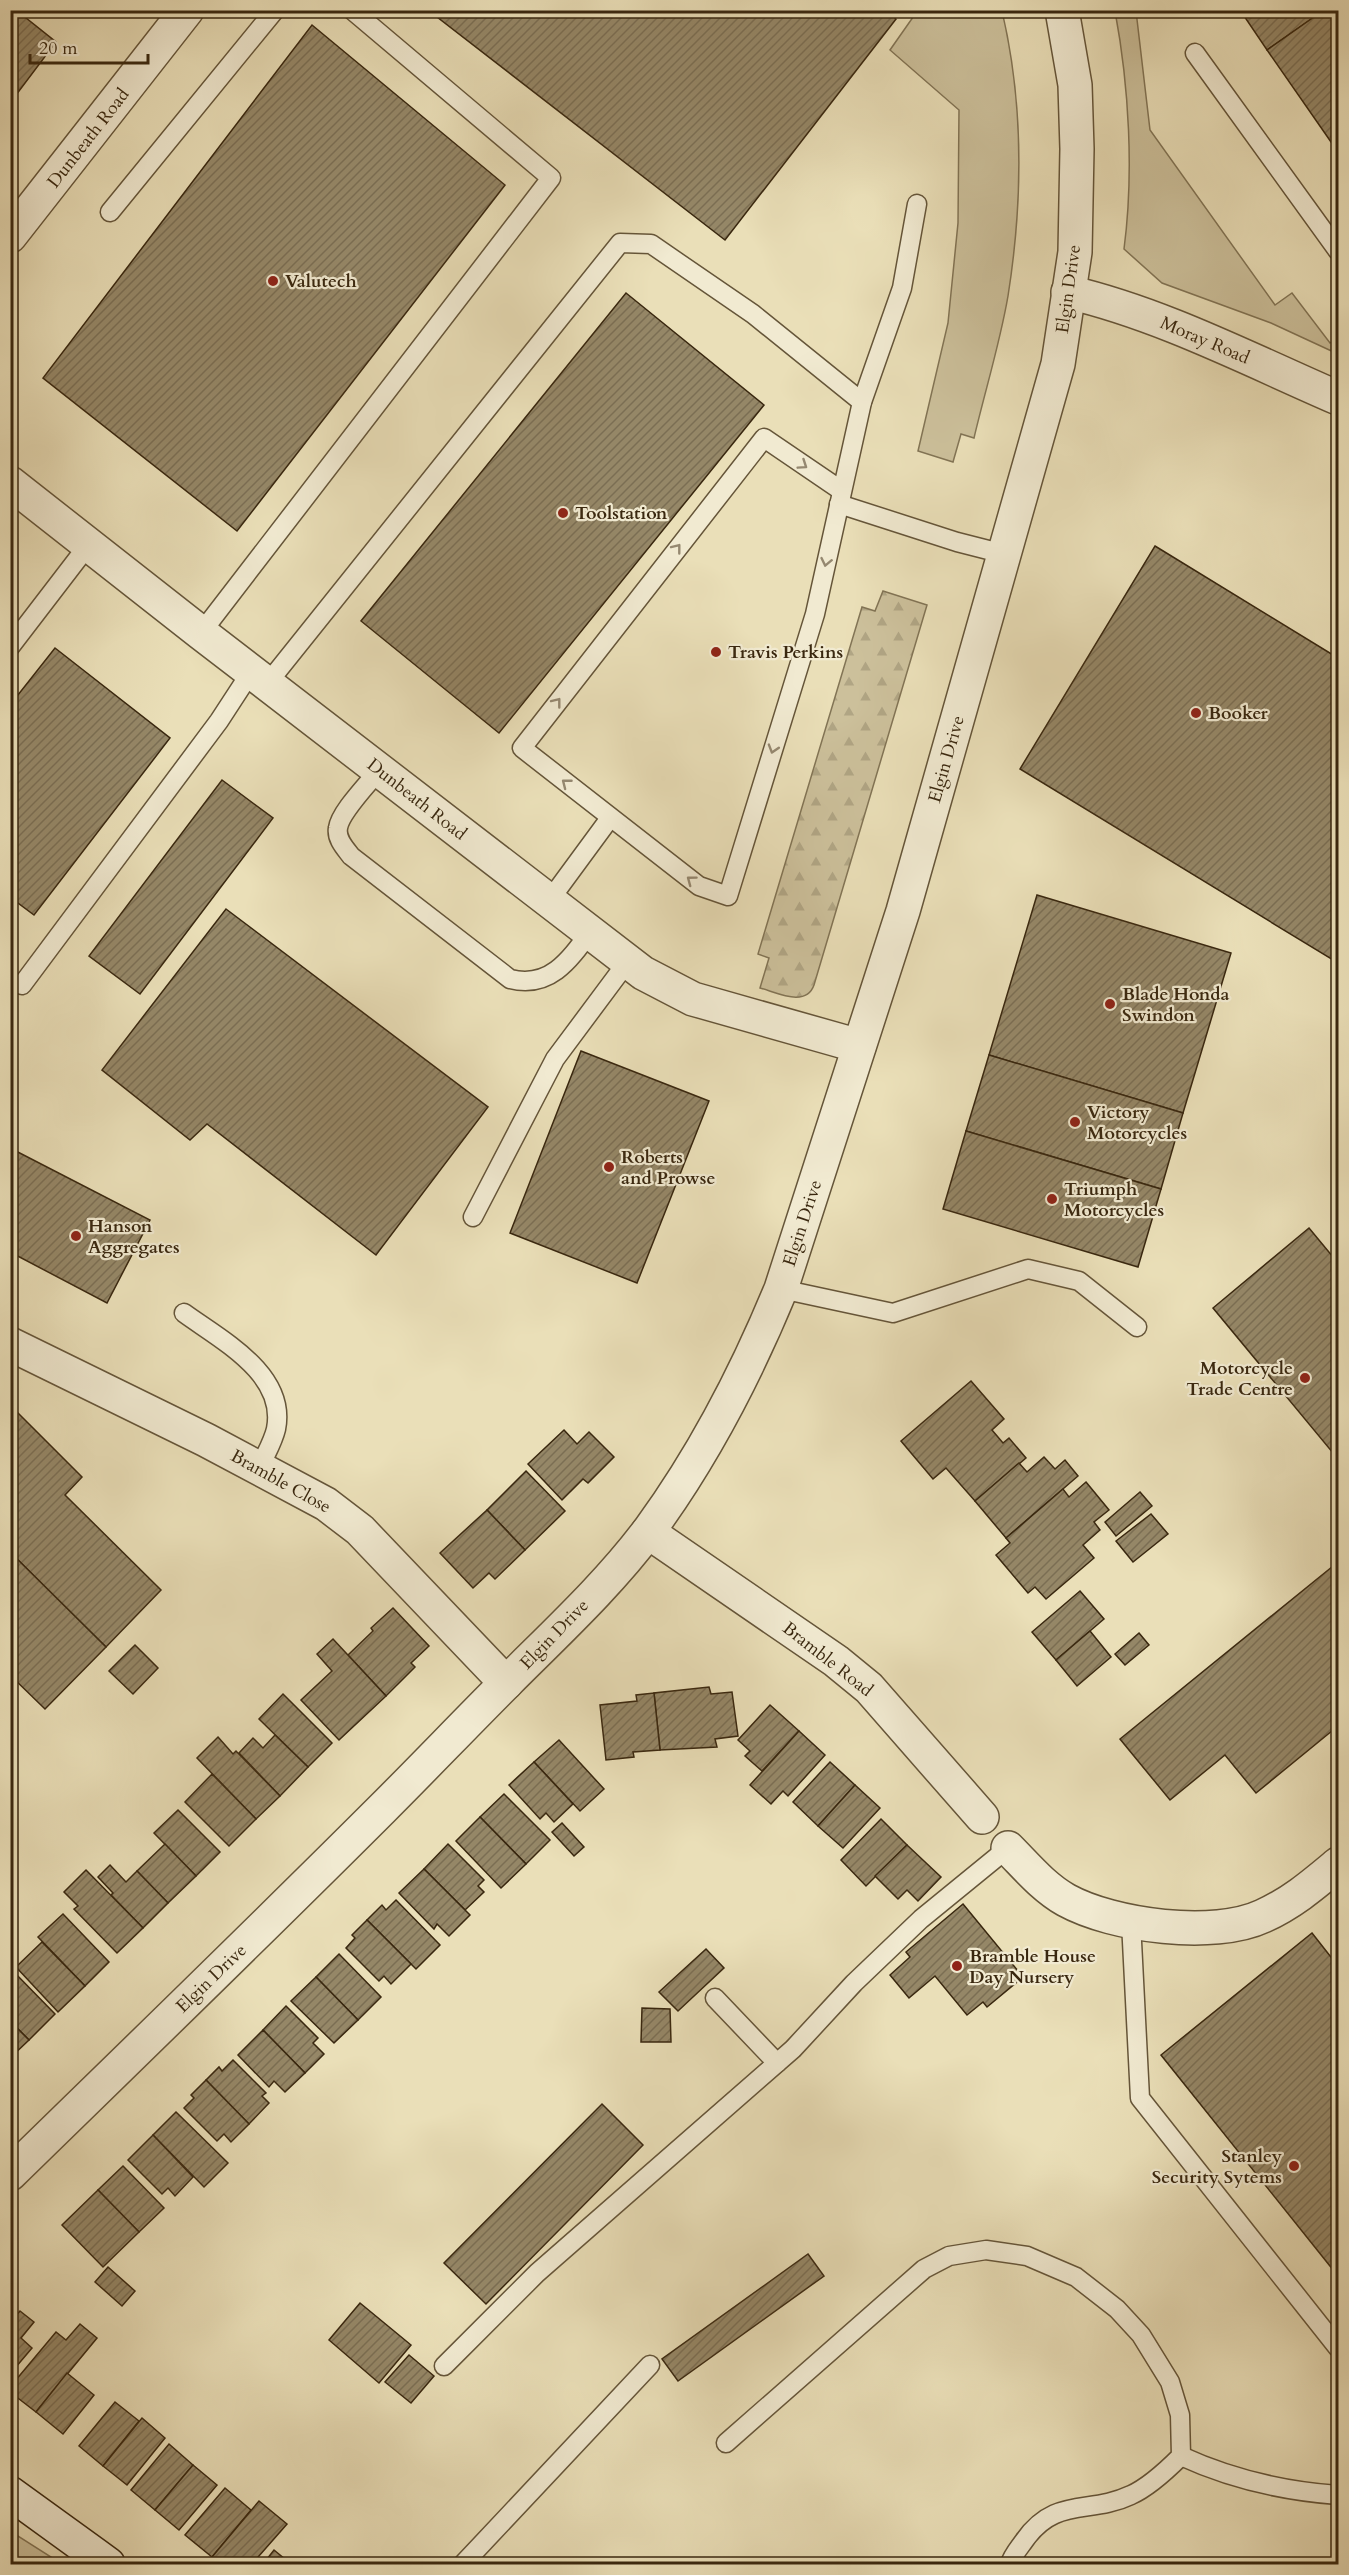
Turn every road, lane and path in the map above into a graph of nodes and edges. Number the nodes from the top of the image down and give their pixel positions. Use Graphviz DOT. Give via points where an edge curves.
graph roads {
  1 [pos="275,10"];
  2 [pos="352,10"];
  3 [pos="1062,10"];
  4 [pos="182,13"];
  5 [pos="1195,53"];
  6 [pos="917,204"];
  7 [pos="110,212"];
  8 [pos="10,236"];
  9 [pos="1338,251"];
  10 [pos="1068,292"];
  11 [pos="1338,398"];
  12 [pos="862,402"];
  13 [pos="10,483"];
  14 [pos="840,498"];
  15 [pos="89,544"];
  16 [pos="1004,554"];
  17 [pos="201,633"];
  18 [pos="10,647"];
  19 [pos="259,678"];
  20 [pos="379,770"];
  21 [pos="610,818"];
  22 [pos="549,901"];
  23 [pos="590,932"];
  24 [pos="628,961"];
  25 [pos="22,985"];
  26 [pos="860,1046"];
  27 [pos="473,1218"];
  28 [pos="781,1289"];
  29 [pos="184,1313"];
  30 [pos="1137,1327"];
  31 [pos="10,1344"];
  32 [pos="260,1467"];
  33 [pos="648,1532"];
  34 [pos="506,1683"];
  35 [pos="982,1817"];
  36 [pos="1008,1848"];
  37 [pos="1338,1864"];
  38 [pos="1131,1922"];
  39 [pos="715,1998"];
  40 [pos="777,2064"];
  41 [pos="10,2174"];
  42 [pos="1338,2348"];
  43 [pos="650,2365"];
  44 [pos="444,2366"];
  45 [pos="726,2443"];
  46 [pos="1182,2456"];
  47 [pos="10,2493"];
  48 [pos="1338,2495"];
  49 [pos="108,2565"];
  50 [pos="464,2565"];
  51 [pos="1010,2565"];
  1 -- 7 [label="lane"];
  2 -- 17 [label="lane" via="551,178"];
  3 -- 10 [label="street, Elgin Drive" via="1076,85 1075,252"];
  4 -- 8 [label="street, Dunbeath Road"];
  5 -- 9 [label="lane"];
  6 -- 12 [label="lane" via="902,288"];
  10 -- 11 [label="street, Moray Road" via="1108,301 1167,324"];
  10 -- 16 [label="street, Elgin Drive" via="1058,364"];
  12 -- 14 [label="lane"];
  12 -- 19 [label="lane" via="753,314 651,244 620,243"];
  13 -- 15 [label="street, Dunbeath Road"];
  14 -- 16 [label="lane" via="957,542"];
  14 -- 21 [label="lane, one-way" via="815,614 728,896 699,886"];
  21 -- 14 [label="lane, one-way" via="522,748 764,438"];
  15 -- 17 [label="street, Dunbeath Road"];
  15 -- 18 [label="lane"];
  16 -- 26 [label="street, Elgin Drive" via="903,911"];
  17 -- 19 [label="street, Dunbeath Road"];
  19 -- 20 [label="street, Dunbeath Road"];
  19 -- 25 [label="lane" via="219,721"];
  20 -- 22 [label="street, Dunbeath Road"];
  20 -- 23 [label="lane" via="344,815 338,828 340,842 351,856 510,979 527,983 551,975 572,957"];
  21 -- 22 [label="lane"];
  22 -- 23 [label="street, Dunbeath Road"];
  23 -- 24 [label="street, Dunbeath Road"];
  24 -- 26 [label="street, Dunbeath Road" via="693,999"];
  24 -- 27 [label="lane" via="555,1059"];
  26 -- 28 [label="street, Elgin Drive"];
  28 -- 30 [label="lane" via="893,1313 1028,1269 1078,1281"];
  28 -- 33 [label="street, Elgin Drive" via="718,1424"];
  29 -- 32 [label="lane" via="243,1356 267,1384 276,1407 276,1430"];
  31 -- 32 [label="street, Bramble Close"];
  32 -- 34 [label="street, Bramble Close" via="326,1504 360,1530"];
  33 -- 34 [label="street, Elgin Drive" via="569,1621"];
  33 -- 35 [label="street, Bramble Road" via="820,1649 869,1688"];
  34 -- 41 [label="street, Elgin Drive"];
  36 -- 38 [label="street" via="1066,1900 1095,1913"];
  36 -- 40 [label="lane" via="891,1946"];
  37 -- 38 [label="street" via="1296,1898 1261,1917 1224,1927"];
  38 -- 42 [label="lane" via="1140,2098"];
  39 -- 40 [label="lane"];
  40 -- 44 [label="lane" via="537,2273"];
  43 -- 50 [label="lane"];
  45 -- 46 [label="lane" via="924,2270 950,2256 986,2250 1027,2256 1076,2277 1117,2309 1141,2335 1170,2382 1180,2415"];
  46 -- 48 [label="lane" via="1215,2472 1277,2488"];
  46 -- 51 [label="lane" via="1131,2495 1046,2517 1027,2537"];
  47 -- 49 [label="street"];
}
